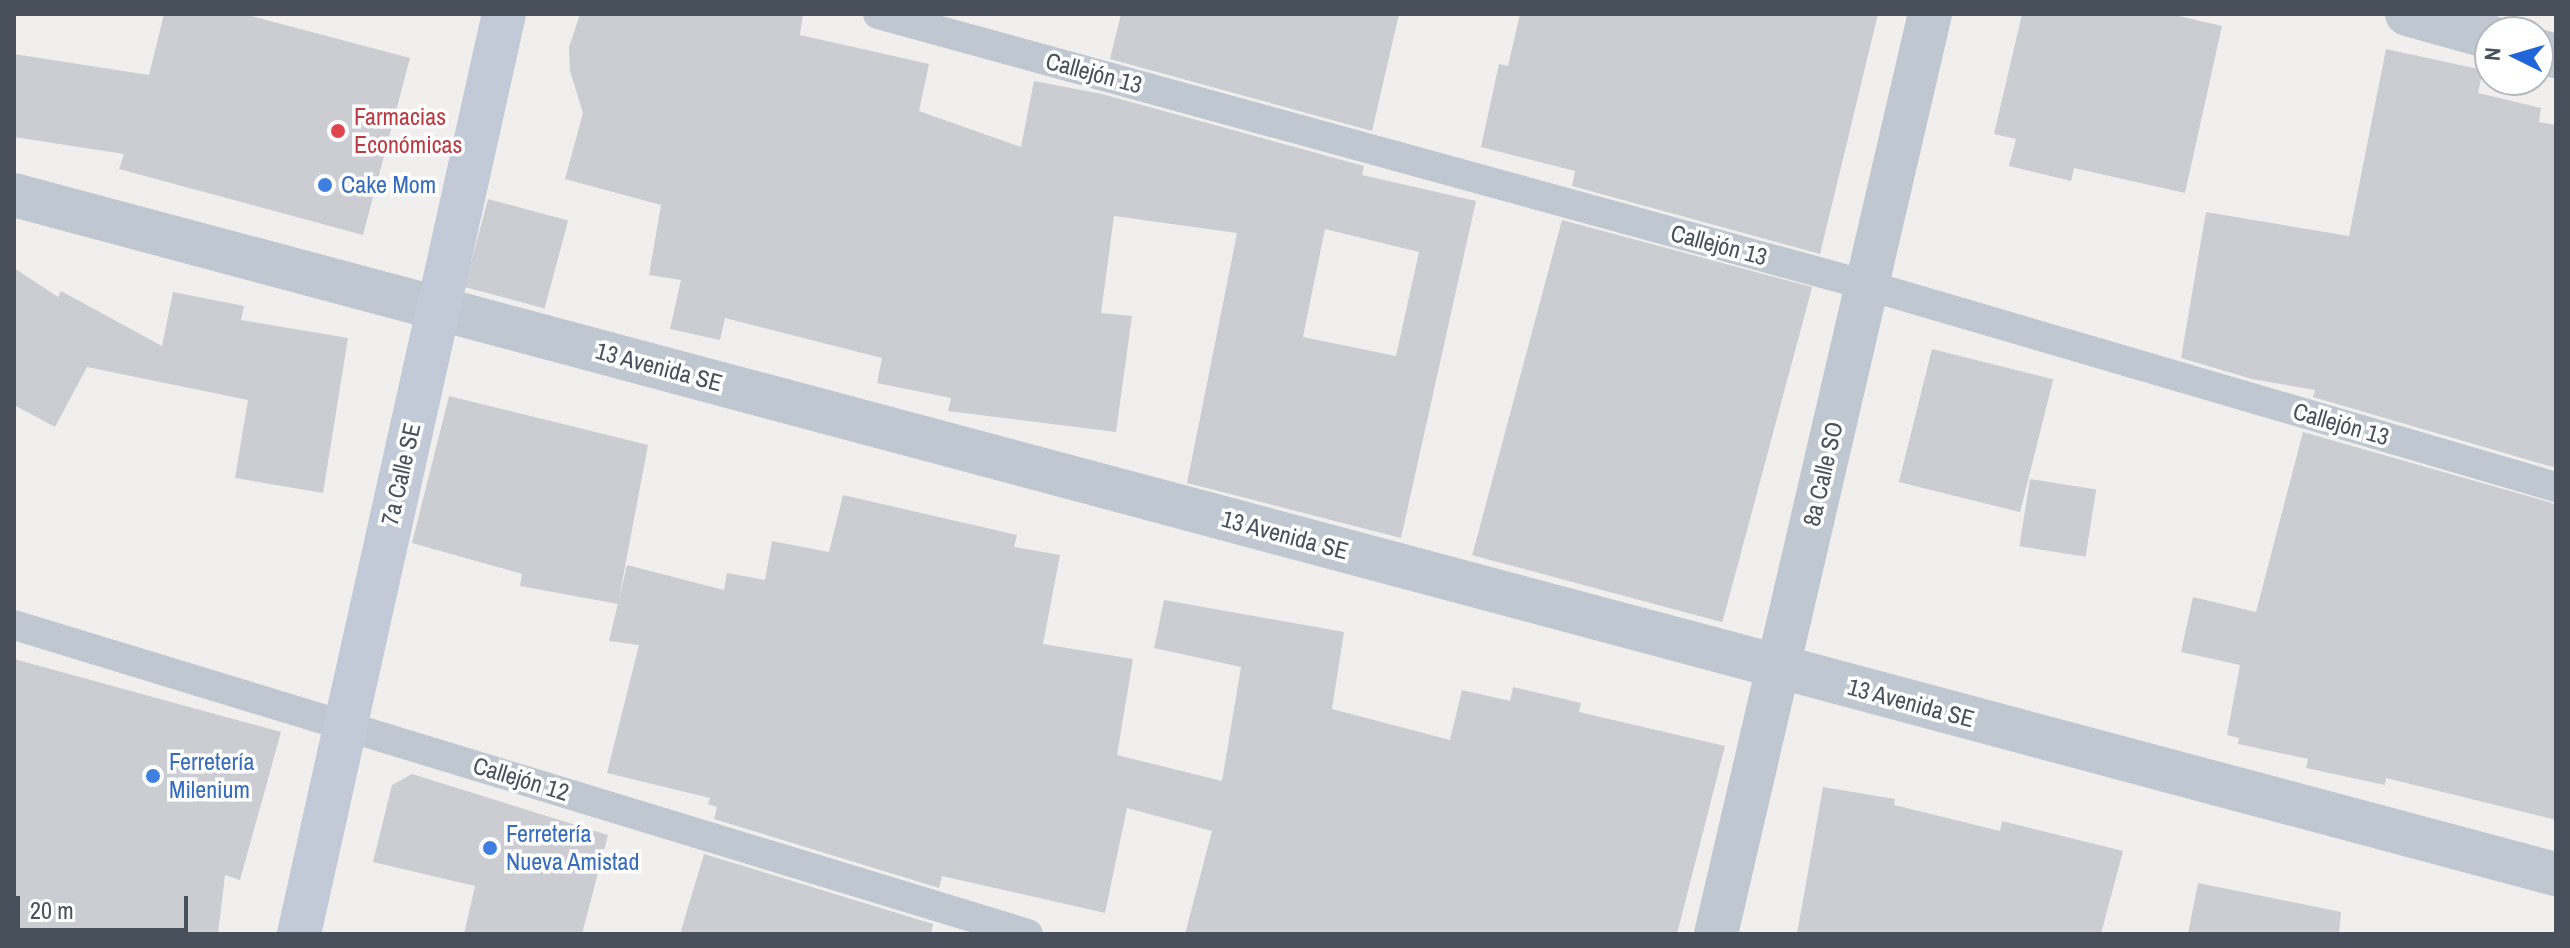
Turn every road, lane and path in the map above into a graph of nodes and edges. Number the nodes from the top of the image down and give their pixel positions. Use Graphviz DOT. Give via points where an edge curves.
graph roads {
  1 [pos="504,14"];
  2 [pos="878,14"];
  3 [pos="1930,14"];
  4 [pos="2407,14"];
  5 [pos="2474,33"];
  6 [pos="14,195"];
  7 [pos="1866,285"];
  8 [pos="439,308"];
  9 [pos="2556,487"];
  10 [pos="14,625"];
  11 [pos="1778,667"];
  12 [pos="346,725"];
  13 [pos="2556,874"];
  14 [pos="299,934"];
  15 [pos="1028,934"];
  16 [pos="1716,934"];
  1 -- 8 [label="main road, 7a Calle SE"];
  2 -- 7 [label="lane, Callejón 13"];
  3 -- 7 [label="street, 8a Calle SO"];
  4 -- 5 [label="street"];
  6 -- 8 [label="street, 13 Avenida SE"];
  7 -- 9 [label="lane, Callejón 13"];
  7 -- 11 [label="street, 8a Calle SO"];
  8 -- 11 [label="street, 13 Avenida SE"];
  8 -- 12 [label="main road, 7a Calle SE"];
  10 -- 12 [label="lane, Callejón 12"];
  11 -- 13 [label="street, 13 Avenida SE"];
  11 -- 16 [label="street, 8a Calle SO"];
  12 -- 14 [label="main road, 7a Calle SE"];
  12 -- 15 [label="lane, Callejón 12"];
}
